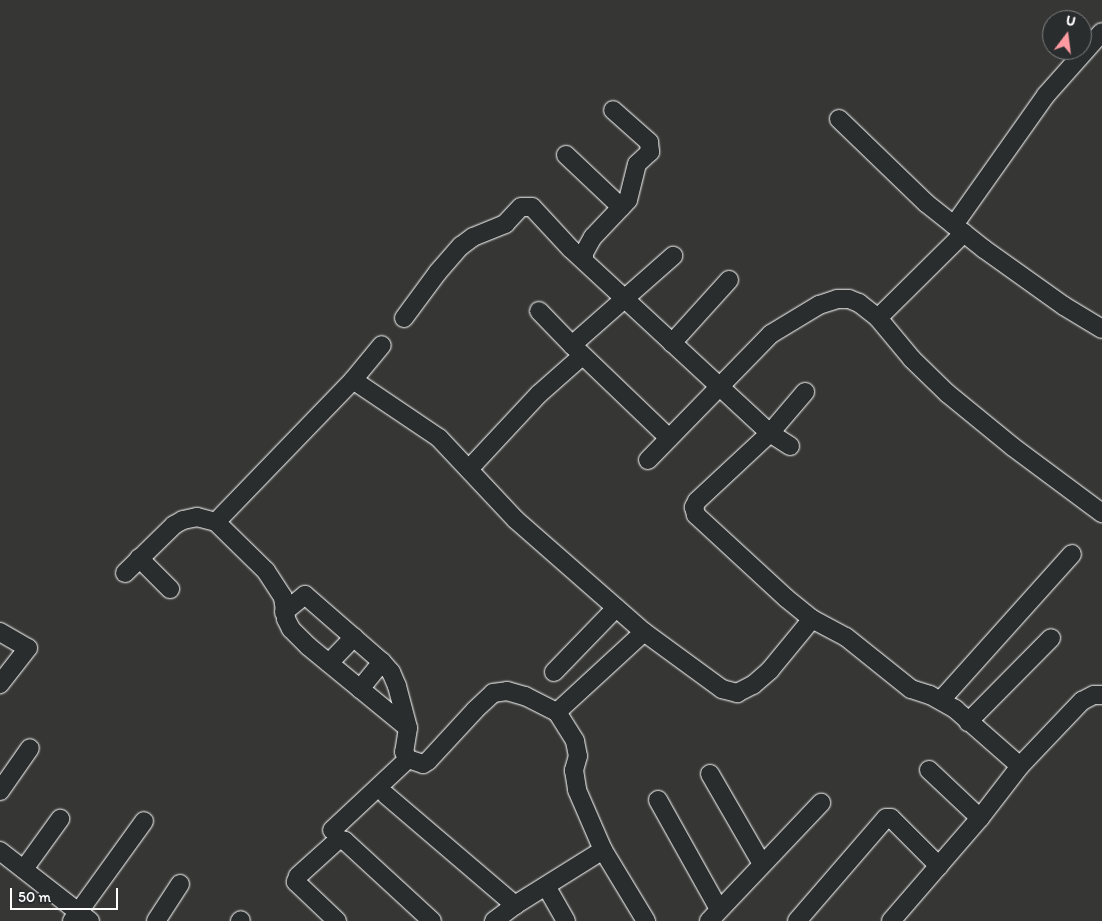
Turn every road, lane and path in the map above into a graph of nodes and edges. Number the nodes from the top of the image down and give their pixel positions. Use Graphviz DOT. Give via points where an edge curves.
graph roads {
  1 [pos="1102,32"];
  2 [pos="613,110"];
  3 [pos="839,119"];
  4 [pos="566,154"];
  5 [pos="621,207"];
  6 [pos="959,229"];
  7 [pos="673,256"];
  8 [pos="584,260"];
  9 [pos="729,280"];
  10 [pos="626,298"];
  11 [pos="539,312"];
  12 [pos="404,318"];
  13 [pos="878,318"];
  14 [pos="1102,329"];
  15 [pos="672,343"];
  16 [pos="382,345"];
  17 [pos="577,351"];
  18 [pos="353,380"];
  19 [pos="720,388"];
  20 [pos="805,392"];
  21 [pos="770,433"];
  22 [pos="669,438"];
  23 [pos="790,446"];
  24 [pos="648,460"];
  25 [pos="469,469"];
  26 [pos="1102,513"];
  27 [pos="216,522"];
  28 [pos="1072,554"];
  29 [pos="140,558"];
  30 [pos="125,573"];
  31 [pos="170,589"];
  32 [pos="616,608"];
  33 [pos="284,612"];
  34 [pos="812,619"];
  35 [pos="0,632"];
  36 [pos="644,632"];
  37 [pos="354,637"];
  38 [pos="1051,638"];
  39 [pos="382,662"];
  40 [pos="329,663"];
  41 [pos="554,672"];
  42 [pos="0,684"];
  43 [pos="360,689"];
  44 [pos="1102,694"];
  45 [pos="941,700"];
  46 [pos="557,712"];
  47 [pos="968,722"];
  48 [pos="408,728"];
  49 [pos="30,748"];
  50 [pos="408,759"];
  51 [pos="1020,766"];
  52 [pos="929,770"];
  53 [pos="710,774"];
  54 [pos="0,791"];
  55 [pos="386,795"];
  56 [pos="658,800"];
  57 [pos="821,803"];
  58 [pos="980,818"];
  59 [pos="60,819"];
  60 [pos="144,822"];
  61 [pos="332,830"];
  62 [pos="603,850"];
  63 [pos="0,851"];
  64 [pos="762,864"];
  65 [pos="939,866"];
  66 [pos="24,869"];
  67 [pos="180,884"];
  68 [pos="546,886"];
  69 [pos="515,905"];
  70 [pos="714,915"];
  71 [pos="80,918"];
  72 [pos="156,921"];
  73 [pos="337,921"];
  74 [pos="432,921"];
  75 [pos="494,921"];
  76 [pos="566,921"];
  77 [pos="646,921"];
  78 [pos="797,921"];
  79 [pos="891,921"];
  1 -- 6 [label="street" via="1046,95"];
  2 -- 5 [label="street" via="649,142 650,152 637,164 628,200"];
  3 -- 6 [label="street" via="880,161"];
  4 -- 5 [label="street"];
  5 -- 8 [label="street" via="593,237 584,253"];
  6 -- 13 [label="street"];
  6 -- 14 [label="street" via="1064,306"];
  7 -- 10 [label="street"];
  8 -- 10 [label="street"];
  8 -- 12 [label="street" via="532,206 521,207 505,224 473,237 461,246"];
  9 -- 15 [label="street"];
  10 -- 15 [label="street"];
  10 -- 17 [label="street"];
  11 -- 17 [label="street"];
  13 -- 19 [label="street" via="849,299 818,305 771,334"];
  13 -- 26 [label="street" via="912,359 947,393"];
  15 -- 19 [label="street"];
  16 -- 18 [label="street"];
  17 -- 22 [label="street"];
  17 -- 25 [label="street"];
  18 -- 25 [label="street" via="434,433"];
  18 -- 27 [label="street"];
  19 -- 21 [label="street"];
  19 -- 22 [label="street"];
  20 -- 21 [label="street"];
  21 -- 23 [label="street"];
  21 -- 34 [label="street" via="700,498 694,511"];
  22 -- 24 [label="street"];
  25 -- 32 [label="street" via="516,520"];
  27 -- 29 [label="street" via="197,518 183,520 163,533"];
  27 -- 33 [label="street" via="266,571 283,597"];
  28 -- 45 [label="street"];
  29 -- 30 [label="street"];
  29 -- 31 [label="street"];
  32 -- 36 [label="street"];
  32 -- 41 [label="street"];
  33 -- 37 [label="street" via="305,595"];
  33 -- 40 [label="street" via="291,629"];
  34 -- 36 [label="street" via="770,670 753,685 737,693 722,689"];
  34 -- 45 [label="street" via="846,637 912,689"];
  35 -- 42 [label="street" via="28,648"];
  36 -- 46 [label="street"];
  37 -- 39 [label="street"];
  37 -- 40 [label="street"];
  38 -- 47 [label="street"];
  39 -- 43 [label="street"];
  39 -- 48 [label="street" via="397,686"];
  40 -- 43 [label="street"];
  43 -- 48 [label="street"];
  44 -- 51 [label="street" via="1082,701"];
  45 -- 47 [label="street"];
  46 -- 50 [label="street" via="525,696 507,691 494,693 428,761 423,764"];
  46 -- 62 [label="street" via="575,741 577,790"];
  47 -- 51 [label="street"];
  48 -- 50 [label="street" via="404,752"];
  49 -- 54 [label="street"];
  50 -- 61 [label="street"];
  51 -- 58 [label="street"];
  52 -- 58 [label="street"];
  53 -- 64 [label="street"];
  55 -- 69 [label="street"];
  56 -- 70 [label="street"];
  57 -- 64 [label="street"];
  58 -- 65 [label="street"];
  59 -- 66 [label="street"];
  60 -- 71 [label="street"];
  62 -- 68 [label="street"];
  62 -- 77 [label="street"];
  63 -- 66 [label="street"];
  64 -- 70 [label="street"];
  65 -- 78 [label="street" via="891,818 886,818"];
  65 -- 79 [label="street"];
  66 -- 71 [label="street"];
  67 -- 72 [label="street"];
  68 -- 69 [label="street"];
  68 -- 76 [label="street"];
  69 -- 75 [label="street"];
  73 -- 74 [label="street" via="296,882 298,876 339,839"];
}
